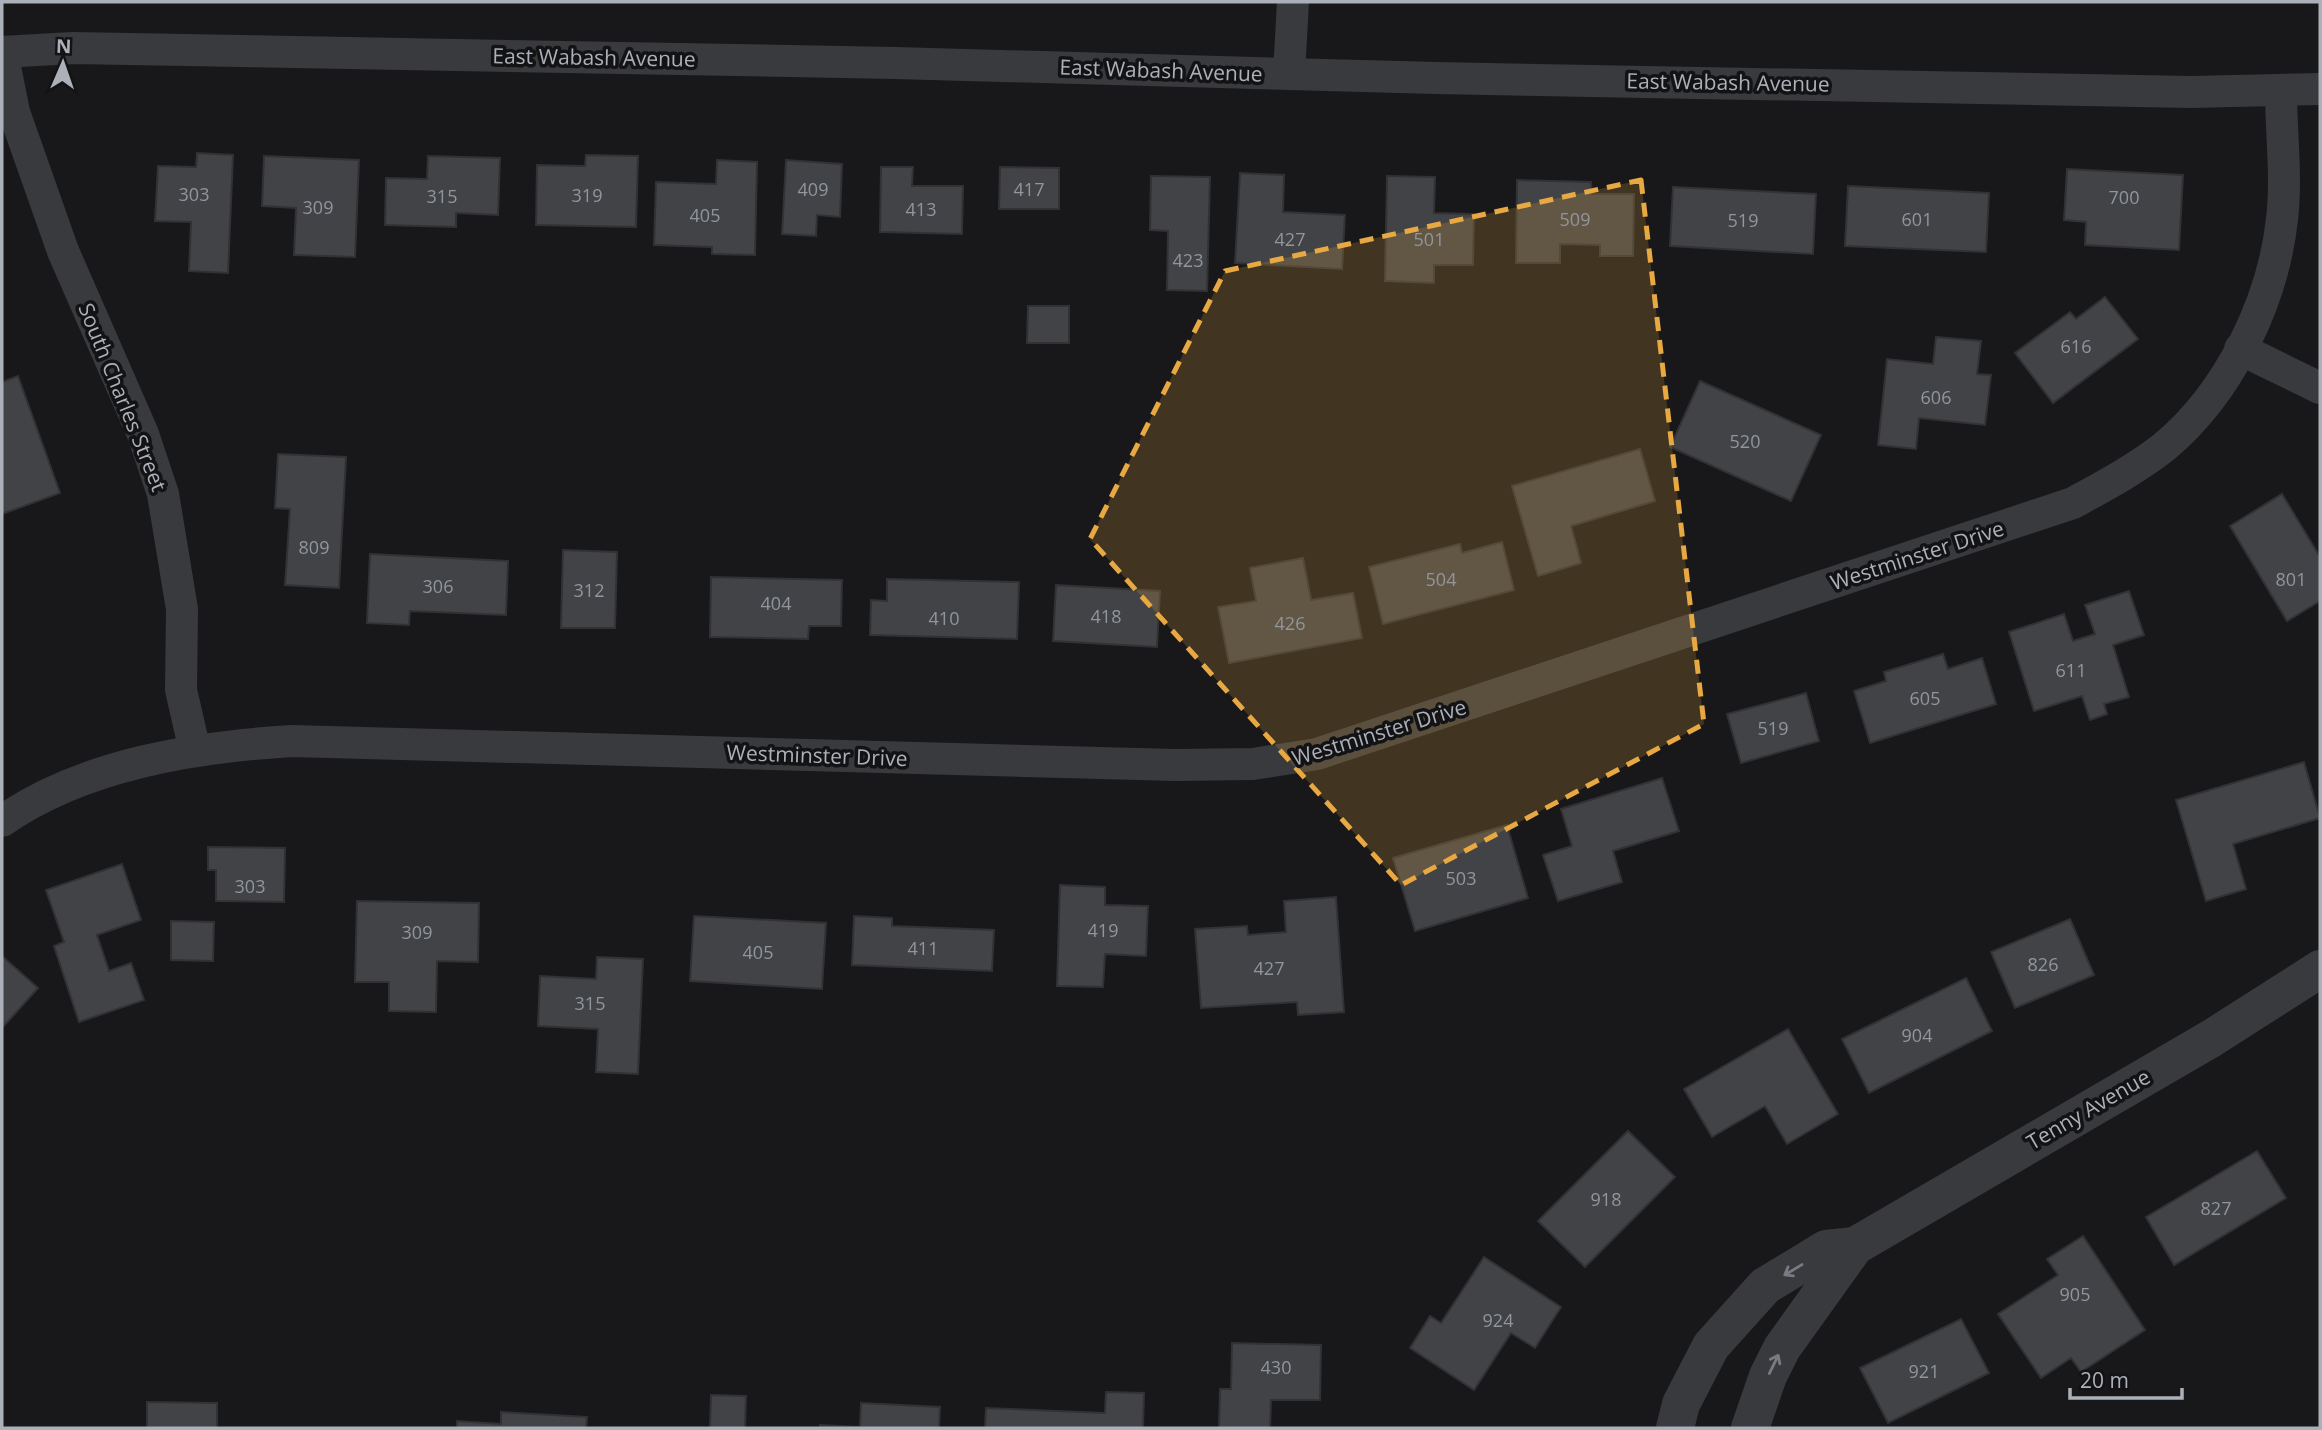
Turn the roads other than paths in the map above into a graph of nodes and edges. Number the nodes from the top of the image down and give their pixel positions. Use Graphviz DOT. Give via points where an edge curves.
graph roads {
  1 [pos="1293,2"];
  2 [pos="2,52"];
  3 [pos="1289,73"];
  4 [pos="2320,89"];
  5 [pos="2281,91"];
  6 [pos="2241,349"];
  7 [pos="2320,388"];
  8 [pos="195,751"];
  9 [pos="2,821"];
  10 [pos="2320,970"];
  11 [pos="1855,1246"];
  12 [pos="1675,1428"];
  13 [pos="1750,1428"];
  1 -- 3 [label="street"];
  2 -- 3 [label="street, East Wabash Avenue" via="73,48"];
  2 -- 8 [label="street, South Charles Street" via="14,112 63,251 143,434 163,494 181,609 181,690"];
  3 -- 5 [label="street, East Wabash Avenue"];
  4 -- 5 [label="street, East Wabash Avenue"];
  5 -- 6 [label="street, Westminster Drive" via="2282,218 2270,282"];
  6 -- 7 [label="street"];
  6 -- 8 [label="street, Westminster Drive" via="2202,410 2164,446 2073,503 1293,760 1176,765 292,741"];
  8 -- 9 [label="street, Westminster Drive" via="143,760 62,790"];
  10 -- 11 [label="street, Tenny Avenue"];
  11 -- 12 [label="street, Tenny Avenue, one-way" via="1826,1249 1765,1286 1711,1346 1681,1404"];
  13 -- 11 [label="street, Tenny Avenue, one-way" via="1782,1348"];
}
